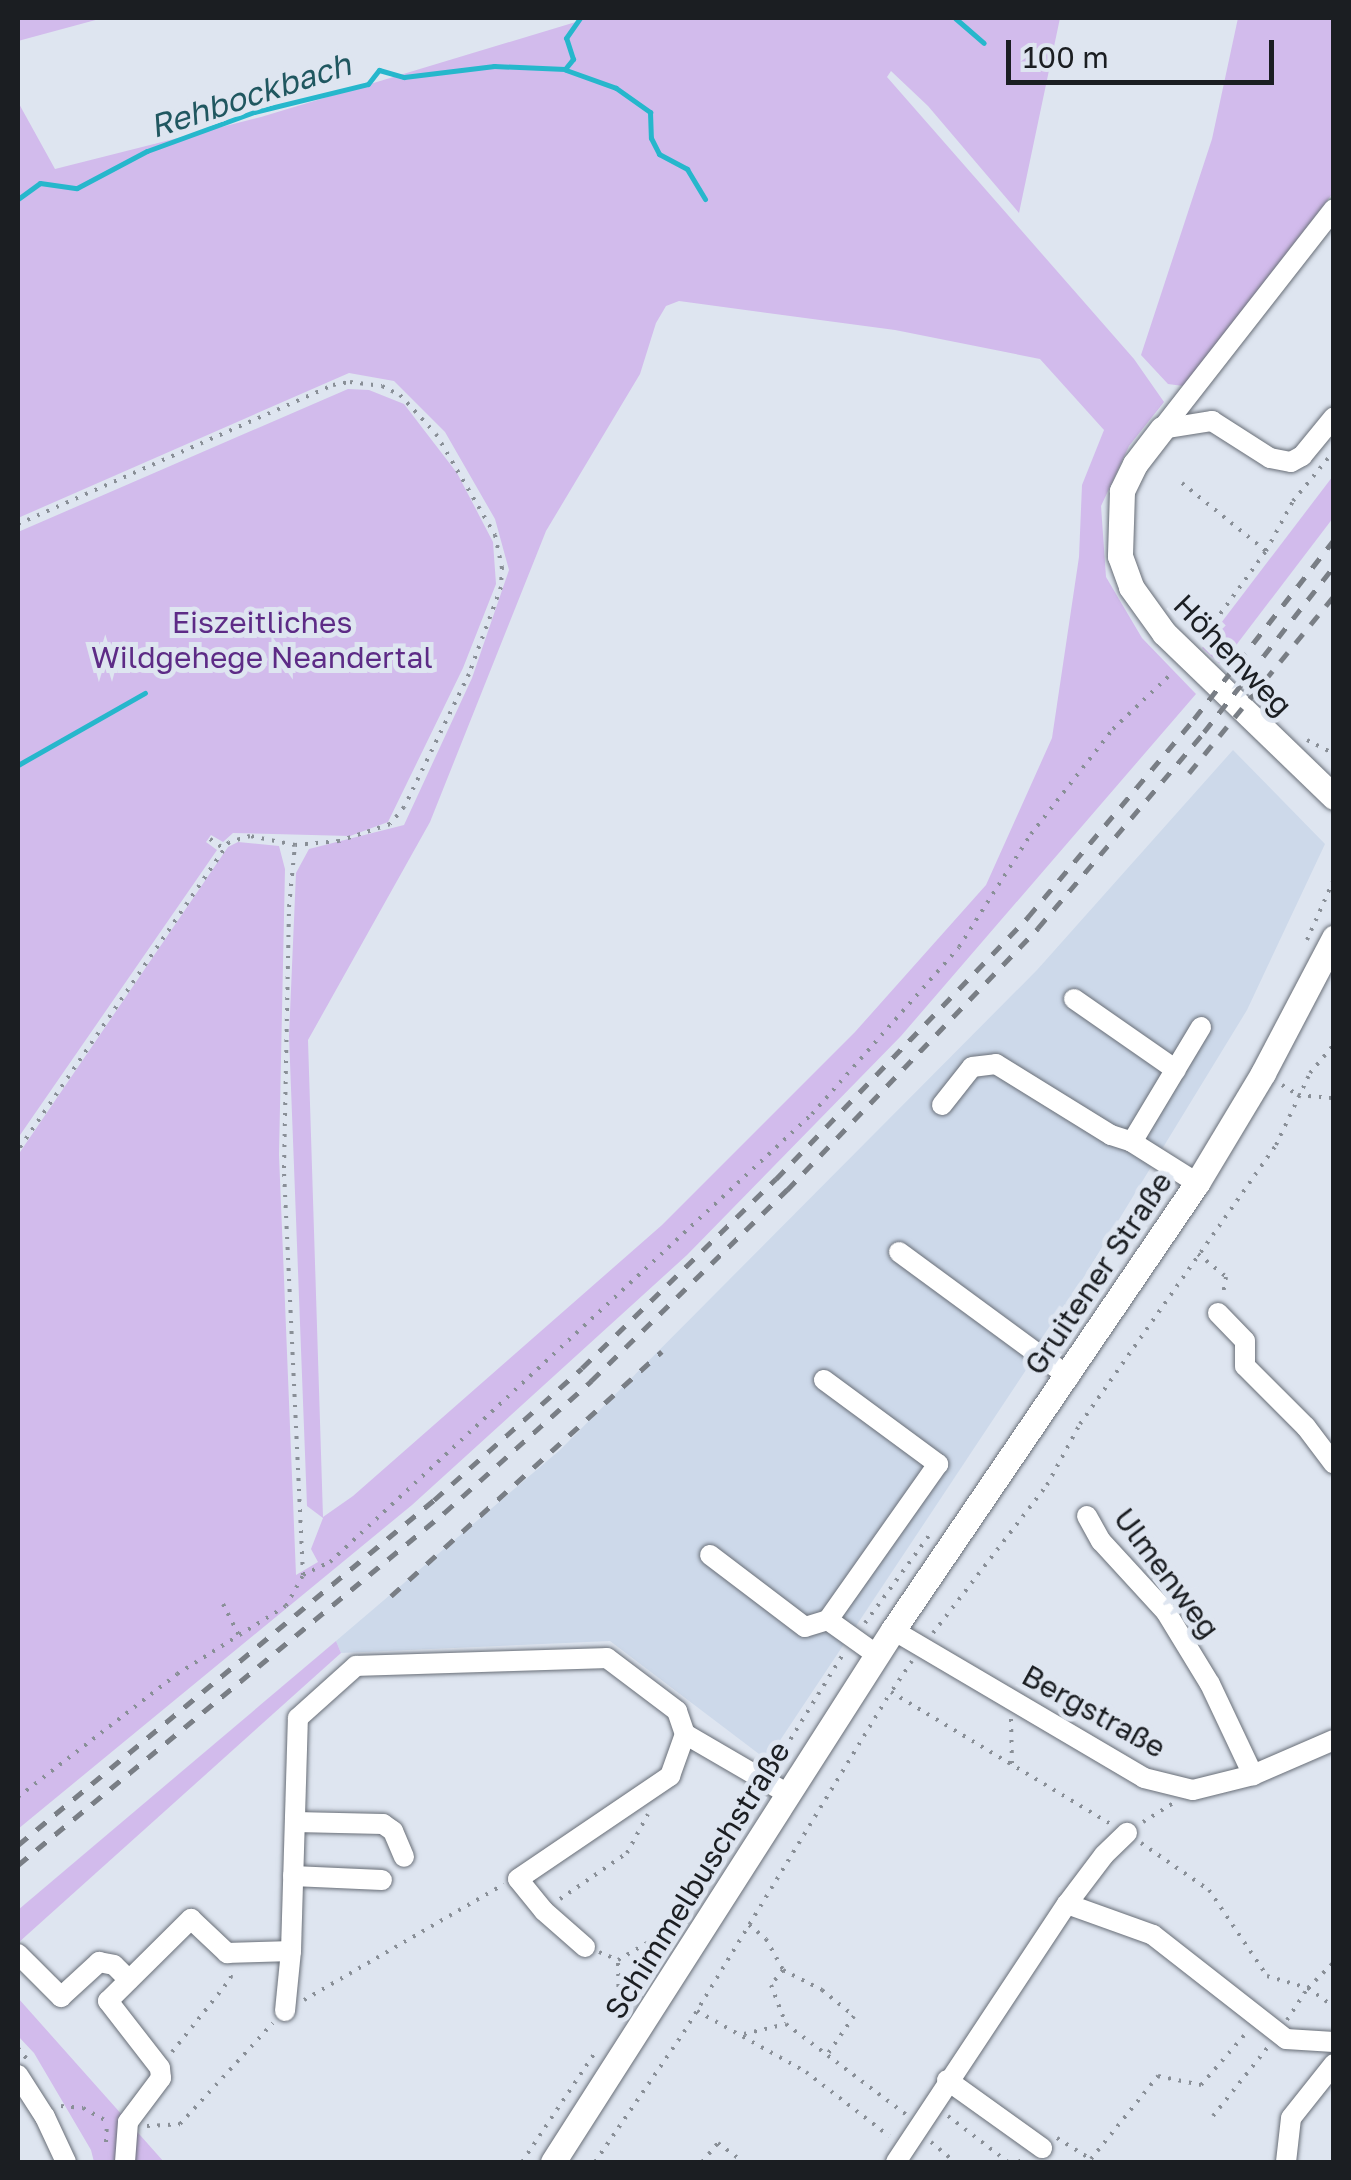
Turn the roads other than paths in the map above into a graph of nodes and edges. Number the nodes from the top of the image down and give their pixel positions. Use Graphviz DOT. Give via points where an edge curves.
graph roads {
  1 [pos="1334,209"];
  2 [pos="1334,417"];
  3 [pos="1162,429"];
  4 [pos="1328,789"];
  5 [pos="1324,946"];
  6 [pos="1074,999"];
  7 [pos="1201,1027"];
  8 [pos="1176,1070"];
  9 [pos="942,1105"];
  10 [pos="1132,1142"];
  11 [pos="1197,1183"];
  12 [pos="899,1252"];
  13 [pos="1218,1313"];
  14 [pos="1068,1377"];
  15 [pos="824,1380"];
  16 [pos="1334,1464"];
  17 [pos="1087,1516"];
  18 [pos="710,1555"];
  19 [pos="828,1620"];
  20 [pos="893,1630"];
  21 [pos="877,1655"];
  22 [pos="684,1734"];
  23 [pos="1334,1740"];
  24 [pos="1253,1775"];
  25 [pos="790,1795"];
  26 [pos="296,1822"];
  27 [pos="1127,1833"];
  28 [pos="404,1857"];
  29 [pos="294,1876"];
  30 [pos="382,1880"];
  31 [pos="1066,1904"];
  32 [pos="586,1947"];
  33 [pos="291,1951"];
  34 [pos="18,1954"];
  35 [pos="129,1980"];
  36 [pos="285,2011"];
  37 [pos="1334,2042"];
  38 [pos="1334,2064"];
  39 [pos="18,2075"];
  40 [pos="947,2080"];
  41 [pos="1035,2151"];
  42 [pos="900,2155"];
  43 [pos="66,2162"];
  44 [pos="125,2162"];
  45 [pos="553,2162"];
  46 [pos="1286,2162"];
  1 -- 3 [label="street, Höhenweg"];
  2 -- 3 [label="street" via="1291,462 1270,458 1212,421"];
  3 -- 4 [label="main road, Höhenweg" via="1122,491 1120,556 1144,610"];
  5 -- 11 [label="main road, Gruitener Straße"];
  6 -- 8 [label="street"];
  7 -- 8 [label="street"];
  8 -- 10 [label="street"];
  9 -- 10 [label="street" via="972,1068 996,1064"];
  10 -- 11 [label="street"];
  11 -- 14 [label="main road, Gruitener Straße"];
  12 -- 14 [label="street"];
  13 -- 16 [label="street" via="1245,1341 1245,1366"];
  14 -- 20 [label="main road, Gruitener Straße"];
  15 -- 19 [label="street" via="938,1464"];
  17 -- 24 [label="street, Ulmenweg" via="1100,1541 1166,1612"];
  18 -- 19 [label="street" via="805,1627"];
  19 -- 21 [label="street"];
  20 -- 21 [label="main road, Schimmelbuschstraße"];
  20 -- 24 [label="street, Bergstraße" via="1144,1778 1193,1790"];
  21 -- 25 [label="main road, Schimmelbuschstraße"];
  22 -- 25 [label="street"];
  22 -- 26 [label="street" via="677,1711 607,1658 356,1666 298,1718"];
  22 -- 32 [label="street" via="670,1776 518,1878"];
  23 -- 24 [label="street, Bergstraße"];
  25 -- 45 [label="main road, Schimmelbuschstraße"];
  26 -- 28 [label="street" via="382,1824 394,1831"];
  26 -- 29 [label="street"];
  27 -- 31 [label="street"];
  29 -- 30 [label="street"];
  29 -- 33 [label="street"];
  31 -- 37 [label="street" via="1153,1935 1286,2039"];
  31 -- 40 [label="street"];
  33 -- 35 [label="street" via="226,1953 191,1920"];
  33 -- 36 [label="street"];
  34 -- 35 [label="street" via="61,1998 99,1962 114,1965"];
  35 -- 44 [label="street" via="108,2001 162,2078 128,2124"];
  38 -- 46 [label="street" via="1291,2118"];
  39 -- 43 [label="street"];
  40 -- 41 [label="street"];
  40 -- 42 [label="street"];
}
